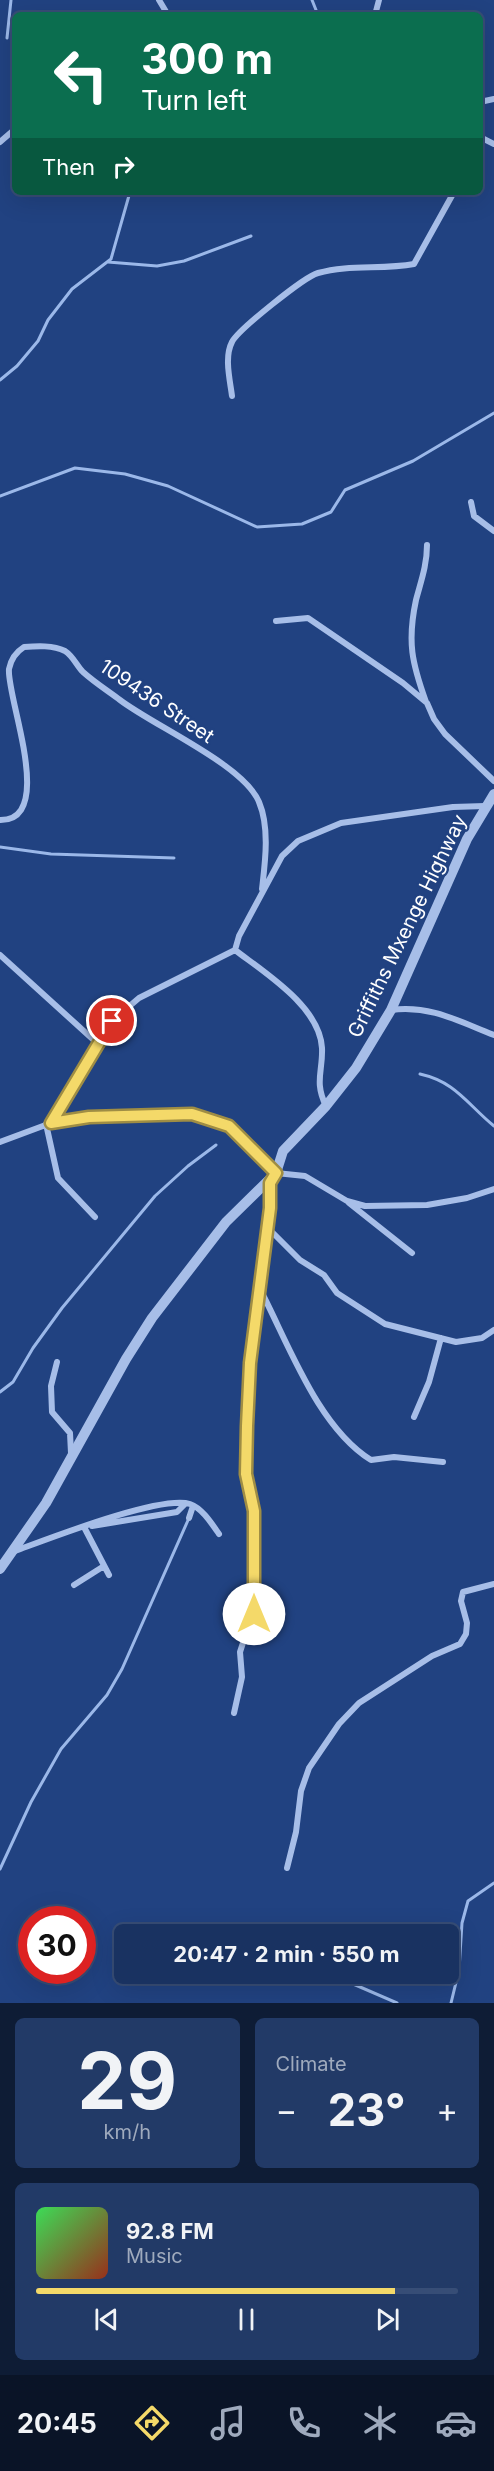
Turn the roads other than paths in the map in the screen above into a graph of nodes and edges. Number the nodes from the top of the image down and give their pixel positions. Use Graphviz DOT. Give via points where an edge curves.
graph roads {
  1 [pos="12,132"];
  2 [pos="1,142"];
  3 [pos="451,195"];
  4 [pos="232,396"];
  5 [pos="471,502"];
  6 [pos="494,531"];
  7 [pos="428,545"];
  8 [pos="276,621"];
  9 [pos="427,703"];
  10 [pos="494,781"];
  11 [pos="494,794"];
  12 [pos="485,806"];
  13 [pos="0,820"];
  14 [pos="262,893"];
  15 [pos="235,950"];
  16 [pos="0,955"];
  17 [pos="391,1010"];
  18 [pos="494,1035"];
  19 [pos="97,1043"];
  20 [pos="326,1106"];
  21 [pos="49,1124"];
  22 [pos="0,1142"];
  23 [pos="276,1173"];
  24 [pos="494,1189"];
  25 [pos="347,1201"];
  26 [pos="95,1217"];
  27 [pos="267,1227"];
  28 [pos="412,1253"];
  29 [pos="261,1290"];
  30 [pos="494,1330"];
  31 [pos="441,1338"];
  32 [pos="57,1362"];
  33 [pos="414,1417"];
  34 [pos="72,1460"];
  35 [pos="443,1462"];
  36 [pos="193,1506"];
  37 [pos="189,1518"];
  38 [pos="86,1527"];
  39 [pos="219,1534"];
  40 [pos="14,1551"];
  41 [pos="104,1566"];
  42 [pos="0,1569"];
  43 [pos="109,1575"];
  44 [pos="494,1584"];
  45 [pos="74,1585"];
  46 [pos="234,1713"];
  47 [pos="287,1868"];
  1 -- 2 [label="street"];
  3 -- 4 [label="street" via="414,264 328,271 308,277 232,342 228,357"];
  5 -- 6 [label="street" via="474,516"];
  7 -- 9 [label="street" via="411,643 413,664"];
  8 -- 9 [label="street" via="308,618"];
  9 -- 10 [label="street" via="445,734"];
  11 -- 12 [label="street, Griffiths Mxenge Highway"];
  12 -- 14 [label="street" via="341,823 287,849"];
  12 -- 17 [label="street, Griffiths Mxenge Highway" via="448,878"];
  13 -- 14 [label="street, 109436 Street" via="19,812 27,792 23,736 9,681 11,662 24,647 51,647 65,651 82,671 122,702 225,766 249,787 263,816"];
  14 -- 15 [label="street"];
  15 -- 19 [label="street" via="156,988 112,1021"];
  15 -- 20 [label="street" via="289,992 315,1024 322,1049 319,1086"];
  16 -- 19 [label="street"];
  17 -- 18 [label="street" via="427,1009"];
  17 -- 20 [label="street, Griffiths Mxenge Highway" via="356,1068"];
  19 -- 21 [label="street"];
  20 -- 23 [label="street, Griffiths Mxenge Highway" via="283,1151"];
  21 -- 22 [label="street"];
  21 -- 23 [label="street" via="89,1117 192,1114 229,1126"];
  21 -- 26 [label="street" via="58,1178"];
  23 -- 25 [label="street" via="305,1176"];
  23 -- 27 [label="street" via="270,1183"];
  23 -- 34 [label="street, Griffiths Mxenge Highway" via="226,1222 152,1318"];
  24 -- 25 [label="street" via="428,1205 364,1206"];
  25 -- 28 [label="street"];
  27 -- 29 [label="street"];
  27 -- 31 [label="street" via="358,1308 385,1324"];
  29 -- 35 [label="street" via="303,1378 334,1428 371,1460 394,1457"];
  29 -- 46 [label="street" via="250,1363 246,1474 254,1511 255,1606 240,1652 242,1677"];
  30 -- 31 [label="street" via="470,1341"];
  31 -- 33 [label="street"];
  32 -- 34 [label="street" via="51,1386 52,1412 70,1433"];
  34 -- 40 [label="street, Griffiths Mxenge Highway"];
  36 -- 37 [label="street"];
  36 -- 38 [label="street" via="172,1502"];
  36 -- 39 [label="street"];
  38 -- 40 [label="street"];
  38 -- 41 [label="street"];
  40 -- 42 [label="street, Griffiths Mxenge Highway"];
  41 -- 43 [label="street"];
  41 -- 45 [label="street"];
  44 -- 47 [label="street" via="463,1592 461,1601 467,1623 460,1644 432,1656 359,1703 327,1740 304,1780"];
}
